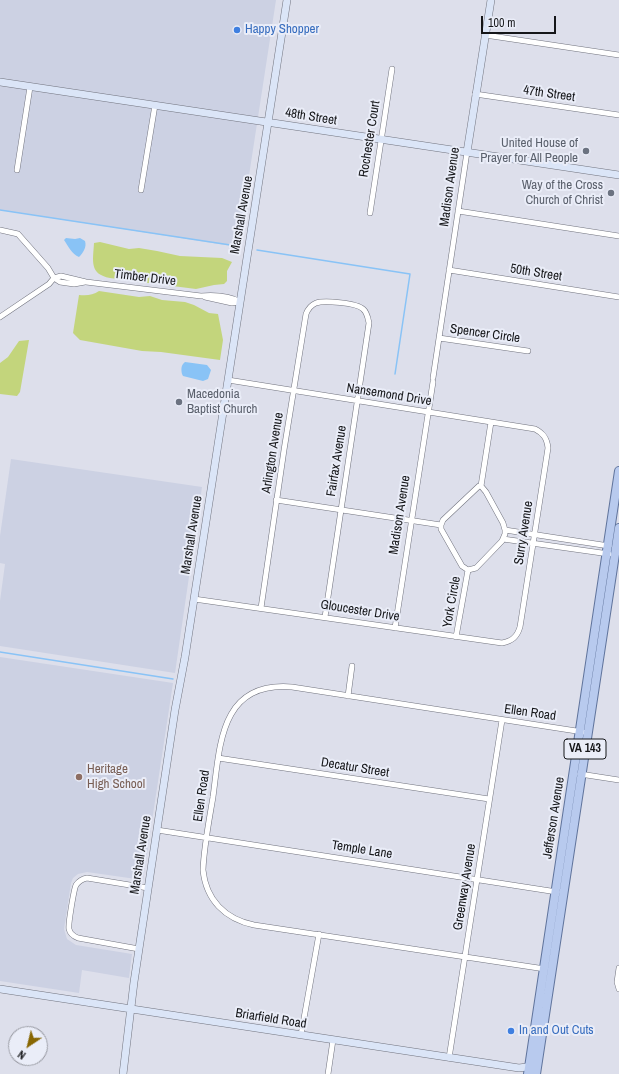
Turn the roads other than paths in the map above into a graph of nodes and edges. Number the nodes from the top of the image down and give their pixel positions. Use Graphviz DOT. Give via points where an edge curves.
graph roads {
  1 [pos="287,0"];
  2 [pos="491,0"];
  3 [pos="485,35"];
  4 [pos="619,55"];
  5 [pos="392,69"];
  6 [pos="0,82"];
  7 [pos="30,87"];
  8 [pos="475,94"];
  9 [pos="155,105"];
  10 [pos="619,116"];
  11 [pos="268,122"];
  12 [pos="382,140"];
  13 [pos="467,152"];
  14 [pos="17,170"];
  15 [pos="619,176"];
  16 [pos="141,190"];
  17 [pos="458,211"];
  18 [pos="370,213"];
  19 [pos="0,230"];
  20 [pos="619,236"];
  21 [pos="449,270"];
  22 [pos="54,278"];
  23 [pos="619,296"];
  24 [pos="240,302"];
  25 [pos="363,309"];
  26 [pos="0,316"];
  27 [pos="439,338"];
  28 [pos="528,351"];
  29 [pos="228,380"];
  30 [pos="294,391"];
  31 [pos="357,401"];
  32 [pos="428,412"];
  33 [pos="490,422"];
  34 [pos="545,437"];
  35 [pos="619,471"];
  36 [pos="481,486"];
  37 [pos="276,500"];
  38 [pos="340,509"];
  39 [pos="411,520"];
  40 [pos="441,525"];
  41 [pos="619,528"];
  42 [pos="505,530"];
  43 [pos="535,534"];
  44 [pos="503,539"];
  45 [pos="534,543"];
  46 [pos="611,550"];
  47 [pos="468,570"];
  48 [pos="194,599"];
  49 [pos="261,608"];
  50 [pos="325,617"];
  51 [pos="394,628"];
  52 [pos="519,632"];
  53 [pos="456,637"];
  54 [pos="352,666"];
  55 [pos="348,696"];
  56 [pos="502,720"];
  57 [pos="580,731"];
  58 [pos="588,733"];
  59 [pos="218,758"];
  60 [pos="573,773"];
  61 [pos="582,774"];
  62 [pos="619,780"];
  63 [pos="490,799"];
  64 [pos="157,830"];
  65 [pos="207,838"];
  66 [pos="477,879"];
  67 [pos="148,888"];
  68 [pos="555,891"];
  69 [pos="564,893"];
  70 [pos="319,934"];
  71 [pos="139,949"];
  72 [pos="465,957"];
  73 [pos="619,968"];
  74 [pos="544,969"];
  75 [pos="552,970"];
  76 [pos="0,989"];
  77 [pos="619,989"];
  78 [pos="130,1010"];
  79 [pos="301,1035"];
  80 [pos="333,1040"];
  81 [pos="450,1058"];
  82 [pos="538,1065"];
  83 [pos="528,1071"];
  84 [pos="123,1074"];
  85 [pos="328,1074"];
  86 [pos="536,1074"];
  1 -- 11 [label="street, Marshall Avenue"];
  2 -- 3 [label="street, Madison Avenue"];
  3 -- 4 [label="street"];
  3 -- 8 [label="street, Madison Avenue"];
  5 -- 12 [label="street, Rochester Court"];
  6 -- 7 [label="street, 48th Street"];
  7 -- 9 [label="street, 48th Street"];
  7 -- 14 [label="street"];
  8 -- 10 [label="street, 47th Street"];
  8 -- 13 [label="street, Madison Avenue"];
  9 -- 11 [label="street, 48th Street"];
  9 -- 16 [label="street"];
  11 -- 12 [label="street, 48th Street"];
  11 -- 24 [label="street, Marshall Avenue"];
  12 -- 13 [label="street, 48th Street"];
  12 -- 18 [label="street, Rochester Court"];
  13 -- 15 [label="street, 48th Street"];
  13 -- 17 [label="street, Madison Avenue"];
  17 -- 20 [label="street"];
  17 -- 21 [label="street, Madison Avenue"];
  19 -- 22 [label="street" via="18,234"];
  21 -- 23 [label="street, 50th Street"];
  21 -- 27 [label="street, Madison Avenue"];
  22 -- 24 [label="street, Timber Drive" via="61,276 86,282 201,296 212,295"];
  22 -- 26 [label="street" via="49,284"];
  24 -- 29 [label="street, Marshall Avenue"];
  25 -- 30 [label="street, Arlington Avenue" via="356,305 324,301 314,304 306,314"];
  25 -- 31 [label="street, Fairfax Avenue" via="369,323"];
  27 -- 28 [label="street, Spencer Circle"];
  27 -- 32 [label="street, Madison Avenue"];
  29 -- 30 [label="street, Nansemond Drive"];
  29 -- 48 [label="street, Marshall Avenue"];
  30 -- 31 [label="street, Nansemond Drive"];
  30 -- 37 [label="street, Arlington Avenue"];
  31 -- 32 [label="street, Nansemond Drive"];
  31 -- 38 [label="street, Fairfax Avenue"];
  32 -- 33 [label="street, Nansemond Drive"];
  32 -- 39 [label="street, Madison Avenue"];
  33 -- 34 [label="street, Nansemond Drive" via="535,429"];
  33 -- 36 [label="street"];
  34 -- 43 [label="street, Surry Avenue" via="548,448"];
  35 -- 46 [label="main road, Jefferson Avenue / VA 143"];
  36 -- 40 [label="street" via="443,520"];
  36 -- 42 [label="street"];
  37 -- 38 [label="street"];
  37 -- 49 [label="street, Arlington Avenue"];
  38 -- 39 [label="street"];
  38 -- 50 [label="street, Fairfax Avenue"];
  39 -- 40 [label="street"];
  39 -- 51 [label="street, Madison Avenue"];
  40 -- 47 [label="street, York Circle" via="462,566"];
  41 -- 46 [label="main road, Jefferson Avenue / VA 143"];
  42 -- 43 [label="street"];
  42 -- 44 [label="street"];
  43 -- 45 [label="street, Surry Avenue"];
  43 -- 46 [label="street"];
  44 -- 45 [label="street"];
  44 -- 47 [label="street, York Circle" via="476,568"];
  45 -- 46 [label="street"];
  45 -- 52 [label="street, Surry Avenue"];
  46 -- 57 [label="main road, Jefferson Avenue / VA 143"];
  46 -- 58 [label="main road, Jefferson Avenue / VA 143"];
  47 -- 53 [label="street, York Circle"];
  48 -- 49 [label="street, Gloucester Drive"];
  48 -- 64 [label="street, Marshall Avenue"];
  49 -- 50 [label="street, Gloucester Drive"];
  50 -- 51 [label="street, Gloucester Drive"];
  51 -- 53 [label="street, Gloucester Drive"];
  52 -- 53 [label="street, Gloucester Drive" via="512,640 502,643"];
  54 -- 55 [label="street"];
  55 -- 56 [label="street, Ellen Road"];
  55 -- 59 [label="street, Ellen Road" via="284,687 266,688 254,693 237,706 228,718"];
  56 -- 57 [label="street, Ellen Road"];
  56 -- 63 [label="street, Greenway Avenue"];
  57 -- 58 [label="street, Ellen Road"];
  57 -- 60 [label="main road, Jefferson Avenue / VA 143"];
  58 -- 61 [label="main road, Jefferson Avenue / VA 143"];
  59 -- 63 [label="street, Decatur Street"];
  59 -- 65 [label="street, Ellen Road"];
  60 -- 61 [label="street"];
  60 -- 68 [label="main road, Jefferson Avenue / VA 143"];
  61 -- 62 [label="street"];
  61 -- 69 [label="main road, Jefferson Avenue / VA 143"];
  63 -- 66 [label="street, Greenway Avenue"];
  64 -- 65 [label="street, Temple Lane"];
  64 -- 67 [label="street, Marshall Avenue"];
  65 -- 66 [label="street, Temple Lane"];
  65 -- 70 [label="street, Ellen Road" via="203,864 205,882 212,899 221,909 231,917 246,923"];
  66 -- 68 [label="street, Temple Lane"];
  66 -- 72 [label="street, Greenway Avenue"];
  67 -- 71 [label="street, Marshall Avenue"];
  67 -- 71 [label="street" via="83,879 75,887 70,918 71,934 78,938"];
  68 -- 69 [label="street, Temple Lane"];
  68 -- 74 [label="main road, Jefferson Avenue / VA 143"];
  69 -- 75 [label="main road, Jefferson Avenue / VA 143"];
  70 -- 72 [label="street, Ellen Road"];
  70 -- 79 [label="street"];
  71 -- 78 [label="street, Marshall Avenue"];
  72 -- 74 [label="street, Ellen Road"];
  72 -- 81 [label="street, Greenway Avenue"];
  73 -- 77 [label="street"];
  74 -- 75 [label="street, Ellen Road"];
  74 -- 83 [label="main road, Jefferson Avenue / VA 143"];
  75 -- 82 [label="main road, Jefferson Avenue / VA 143"];
  76 -- 78 [label="street, Briarfield Road"];
  78 -- 79 [label="street, Briarfield Road"];
  78 -- 84 [label="street, Marshall Avenue"];
  79 -- 80 [label="street, Briarfield Road"];
  80 -- 81 [label="street, Briarfield Road"];
  80 -- 85 [label="street"];
  81 -- 83 [label="street, Briarfield Road"];
  82 -- 83 [label="street, Briarfield Road"];
  82 -- 86 [label="main road, Jefferson Avenue / VA 143"];
}
